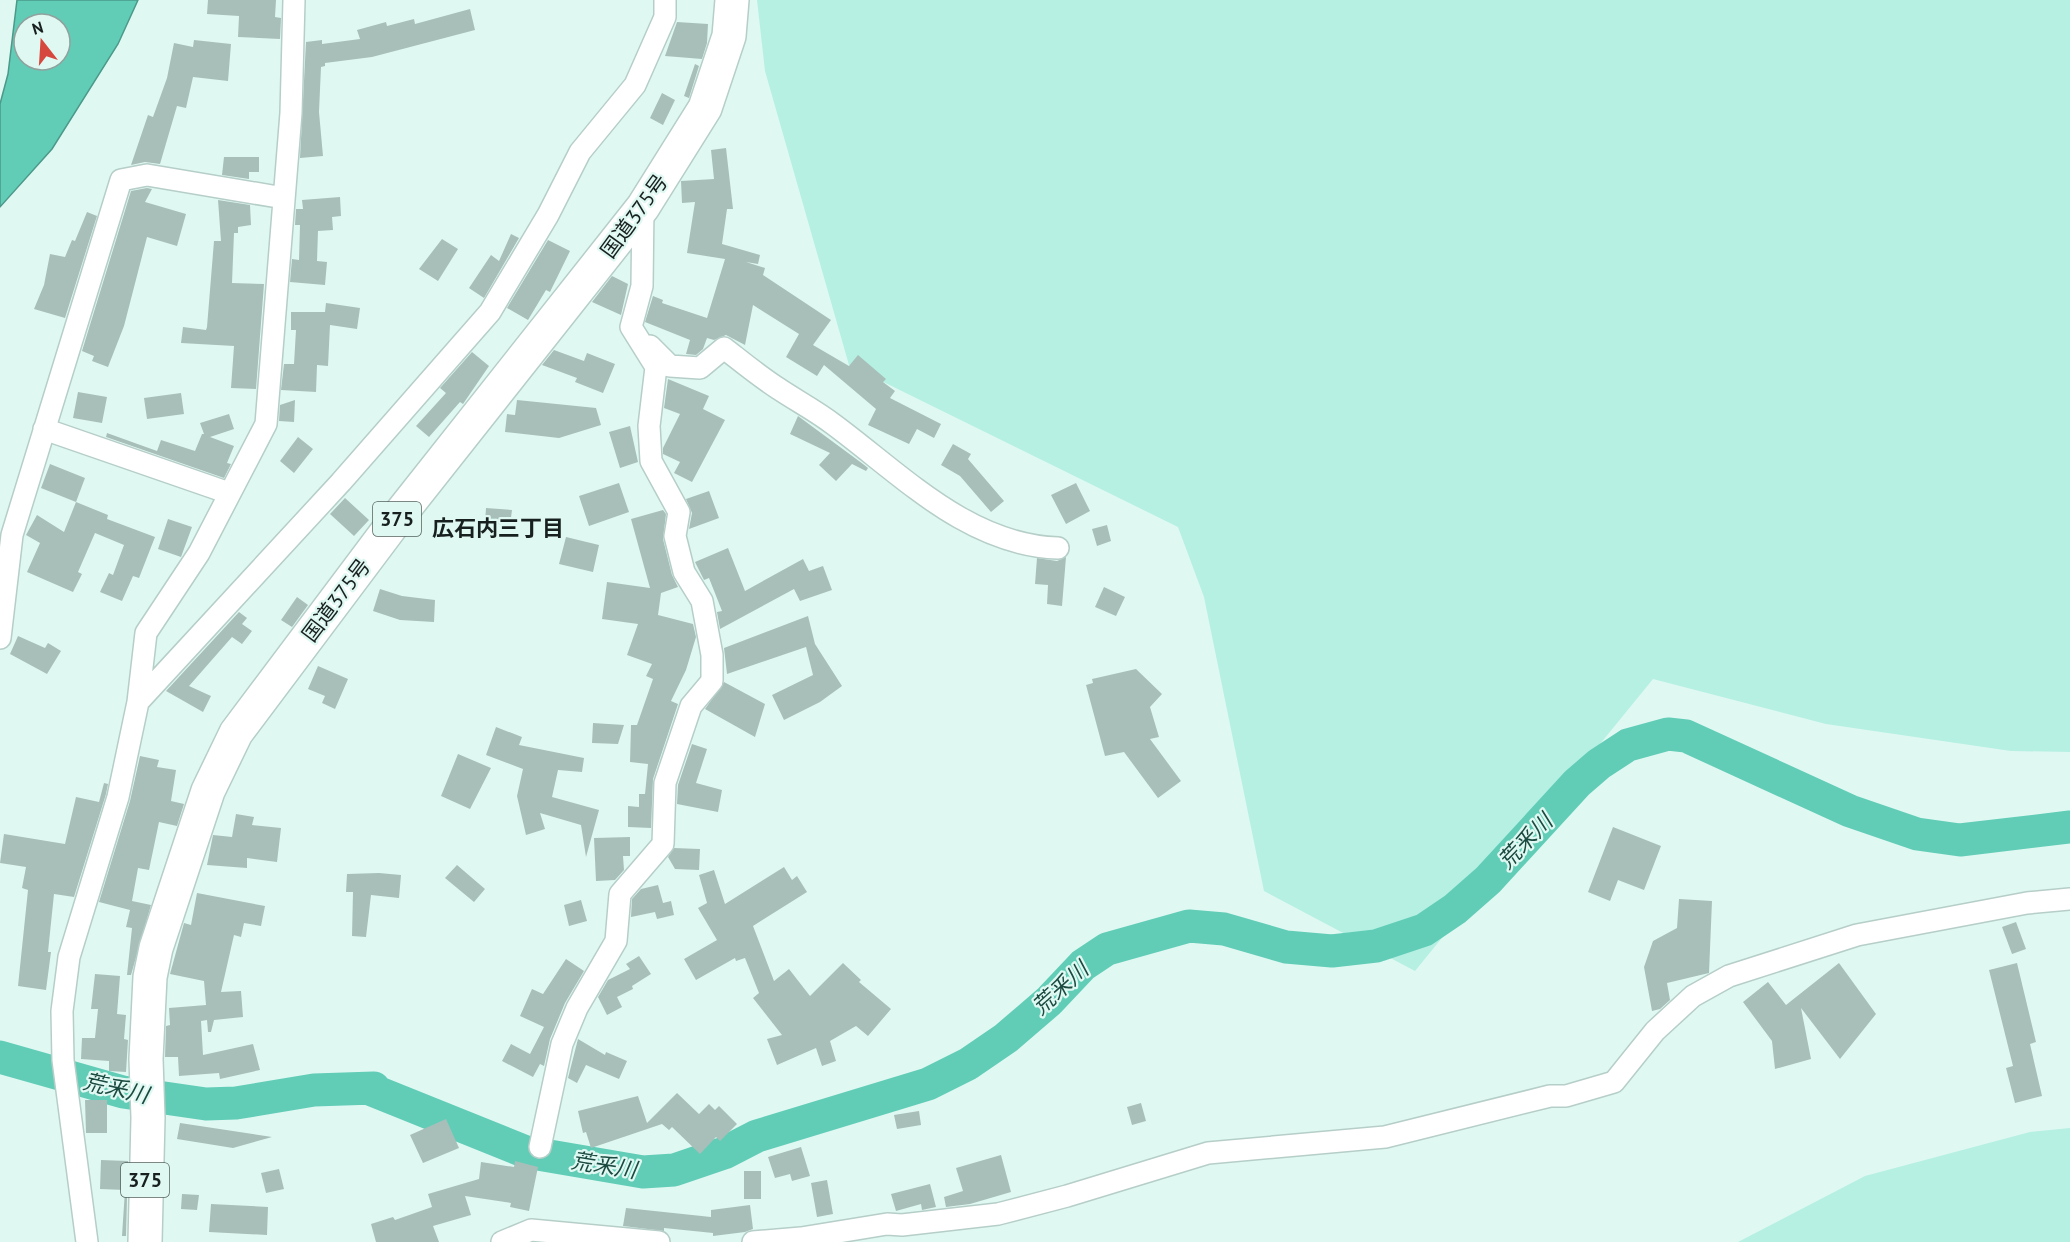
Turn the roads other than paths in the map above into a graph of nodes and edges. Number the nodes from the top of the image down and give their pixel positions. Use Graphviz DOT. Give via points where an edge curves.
graph roads {
  1 [pos="294,0"];
  2 [pos="665,0"];
  3 [pos="732,0"];
  4 [pos="284,198"];
  5 [pos="643,207"];
  6 [pos="631,327"];
  7 [pos="44,429"];
  8 [pos="229,493"];
  9 [pos="1058,548"];
  10 [pos="0,638"];
  11 [pos="138,702"];
  12 [pos="2070,899"];
  13 [pos="540,1147"];
  14 [pos="801,1240"];
  15 [pos="87,1242"];
  16 [pos="145,1242"];
  17 [pos="502,1242"];
  18 [pos="659,1242"];
  19 [pos="753,1242"];
  1 -- 4 [label="street"];
  2 -- 11 [label="street" via="664,16 635,85 580,152 490,312 341,482"];
  3 -- 5 [label="highway, 国道375号 / 375" via="729,36 705,108"];
  4 -- 7 [label="street" via="147,175 121,180"];
  4 -- 8 [label="street" via="266,424"];
  5 -- 6 [label="street" via="642,286"];
  5 -- 16 [label="highway, 国道375号 / 375" via="401,513 236,733 208,791 150,977"];
  6 -- 9 [label="street" via="670,366 700,368 724,348 959,518 999,538"];
  6 -- 13 [label="street" via="656,367 649,426 651,461 679,512 675,536 684,572 702,601 712,655 711,681 692,706 665,783 663,844 620,894 616,941 577,1008 562,1044"];
  7 -- 8 [label="street"];
  7 -- 10 [label="street" via="12,535"];
  8 -- 11 [label="street" via="199,553 146,633"];
  11 -- 15 [label="street" via="118,797 69,957 62,1011 64,1071"];
  12 -- 14 [label="street" via="2027,903 1867,933 1729,976 1693,996 1655,1031 1614,1082 1566,1096 1550,1096 1385,1137 1208,1153 998,1214 887,1224"];
  14 -- 19 [label="street"];
  17 -- 18 [label="street" via="531,1230"];
}
